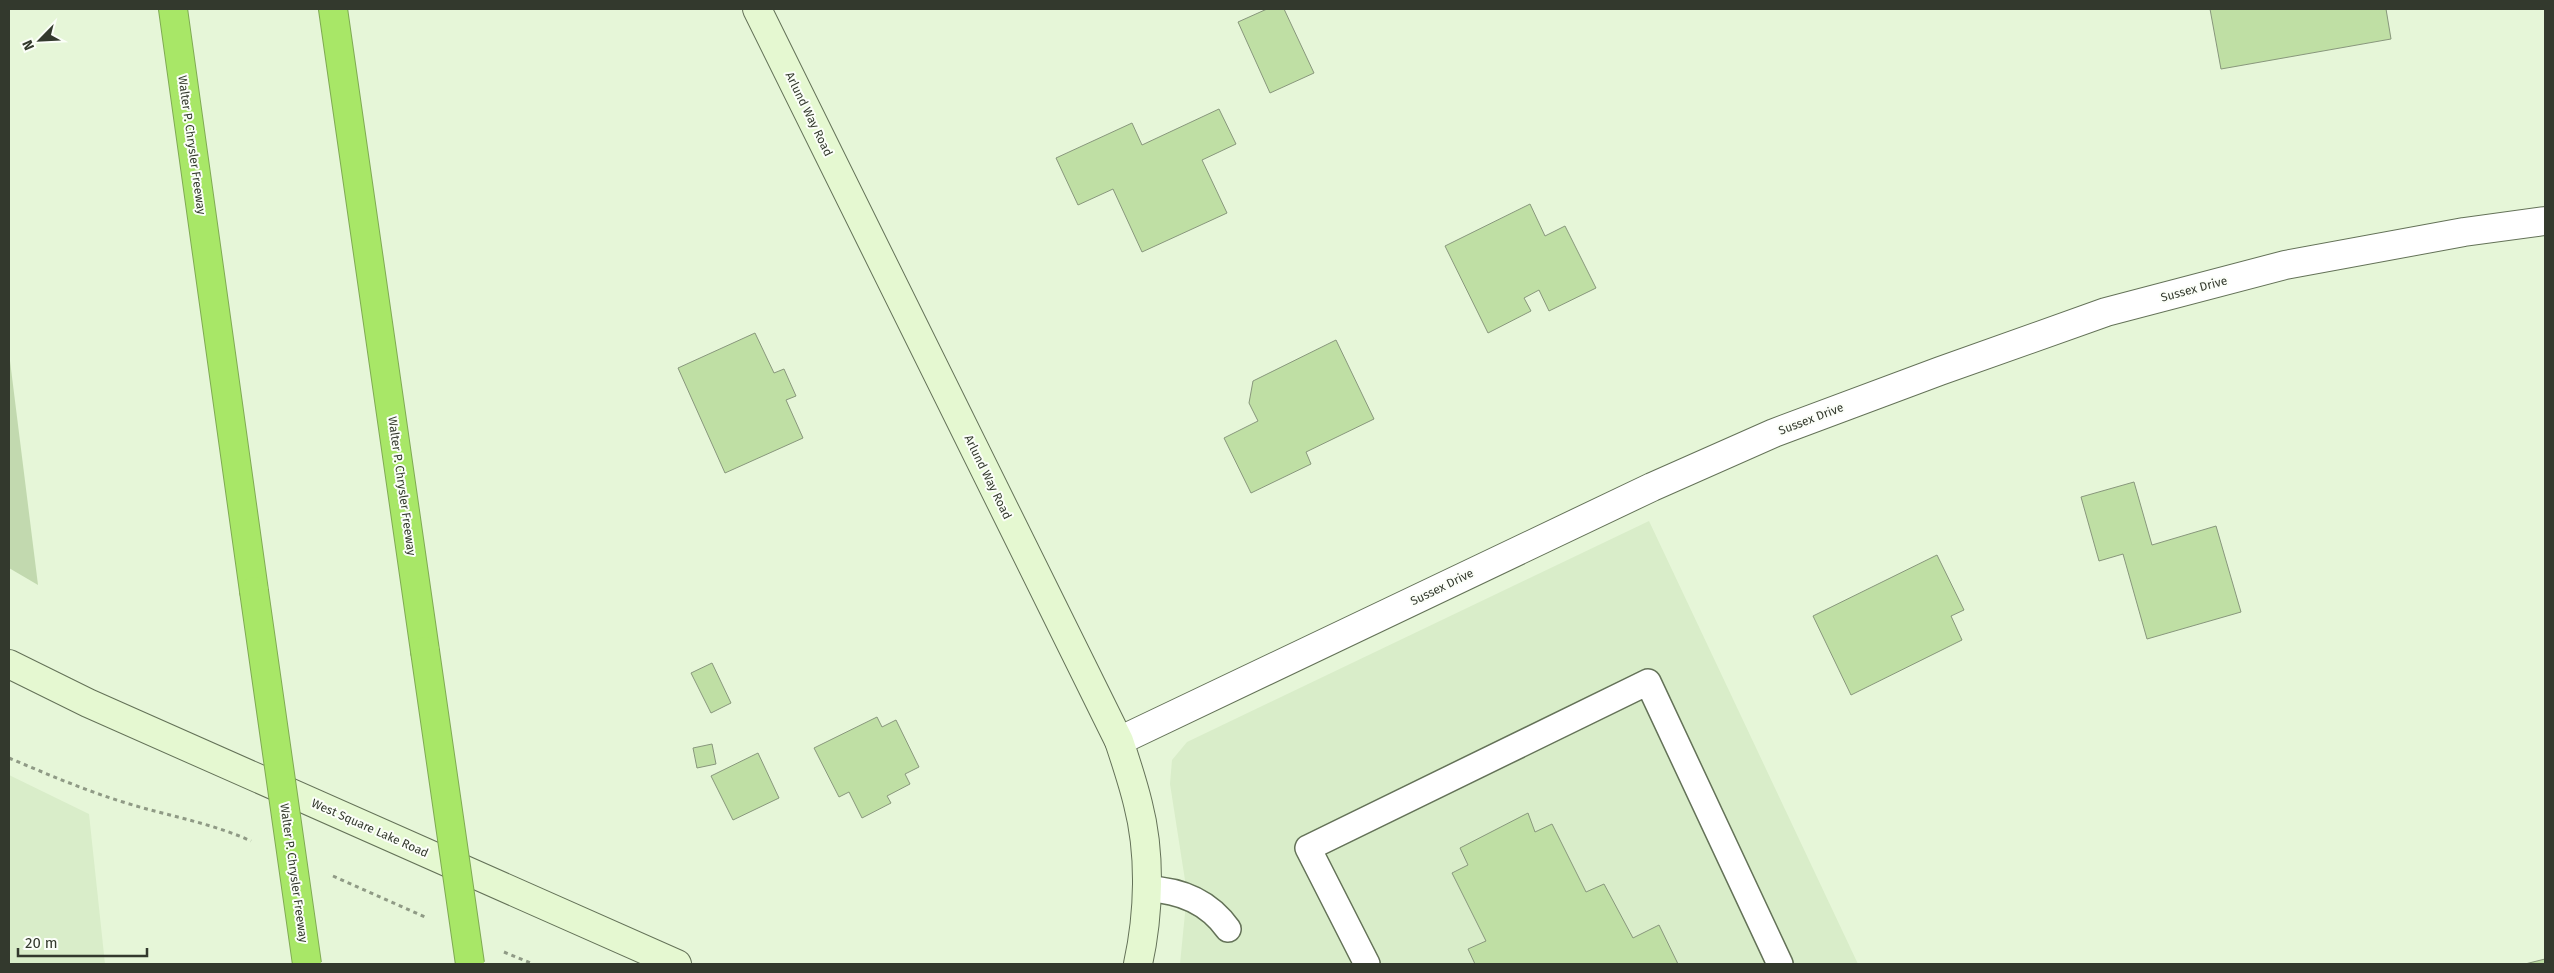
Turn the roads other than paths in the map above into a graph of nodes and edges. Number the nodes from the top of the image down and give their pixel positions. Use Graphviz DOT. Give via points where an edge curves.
graph roads {
  1 [pos="173,9"];
  2 [pos="333,9"];
  3 [pos="757,9"];
  4 [pos="2545,221"];
  5 [pos="9,664"];
  6 [pos="1119,741"];
  7 [pos="1147,889"];
  8 [pos="1228,929"];
  9 [pos="307,964"];
  10 [pos="470,964"];
  11 [pos="678,964"];
  12 [pos="1138,964"];
  13 [pos="1367,964"];
  14 [pos="1780,964"];
  1 -- 9 [label="highway, Walter P. Chrysler Freeway, bridge"];
  2 -- 10 [label="highway, Walter P. Chrysler Freeway, bridge"];
  3 -- 6 [label="street, Arlund Way Road"];
  4 -- 6 [label="street, Sussex Drive" via="2464,232 2285,265 2106,312 1940,371 1774,433 1652,487"];
  5 -- 11 [label="street, West Square Lake Road" via="88,703"];
  6 -- 7 [label="street, Arlund Way Road" via="1139,805"];
  7 -- 8 [label="lane" via="1169,890 1192,898 1220,918"];
  7 -- 12 [label="street, Arlund Way Road"];
  13 -- 14 [label="lane" via="1308,848 1648,682"];
}
